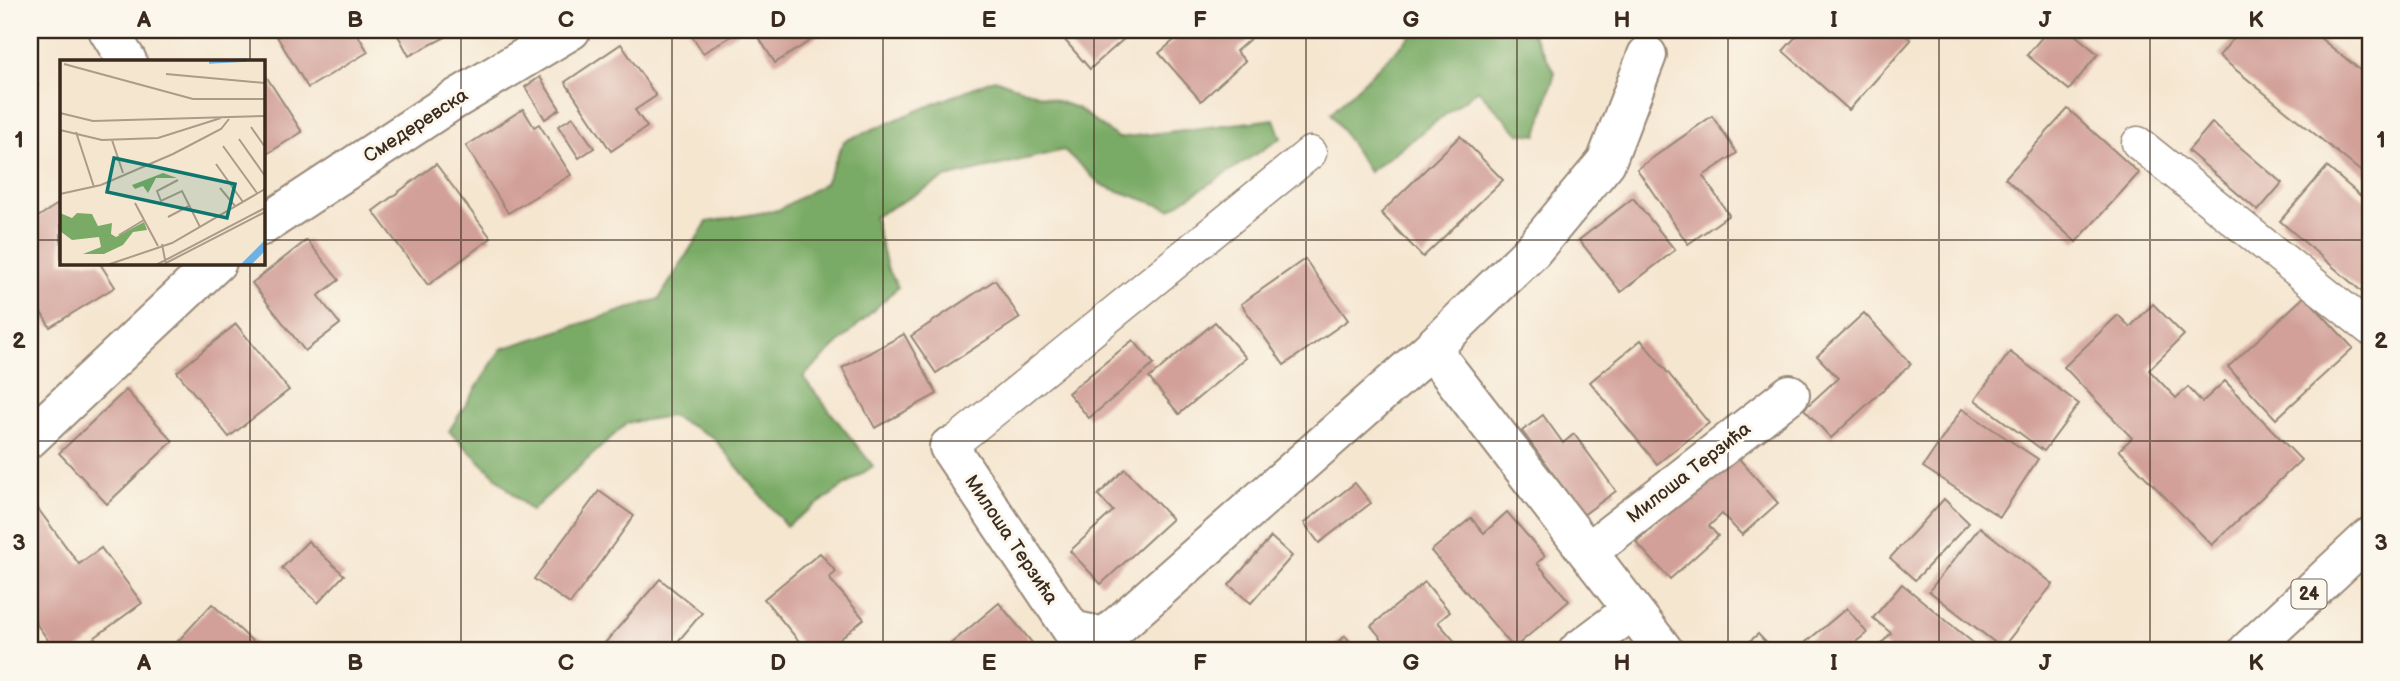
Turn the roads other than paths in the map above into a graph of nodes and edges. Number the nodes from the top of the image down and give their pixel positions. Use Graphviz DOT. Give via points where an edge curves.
graph roads {
  1 [pos="108,30"];
  2 [pos="571,30"];
  3 [pos="1647,55"];
  4 [pos="126,60"];
  5 [pos="2138,144"];
  6 [pos="1310,153"];
  7 [pos="264,225"];
  8 [pos="214,264"];
  9 [pos="2370,329"];
  10 [pos="1431,349"];
  11 [pos="1790,394"];
  12 [pos="30,438"];
  13 [pos="949,447"];
  14 [pos="2370,537"];
  15 [pos="1588,552"];
  16 [pos="1631,611"];
  17 [pos="1578,651"];
  18 [pos="1664,651"];
  19 [pos="2248,651"];
  1 -- 4 [label="street"];
  2 -- 7 [label="street, Смедеревска" via="449,103"];
  3 -- 10 [label="street, Милоша Терзића" via="1606,162 1532,251"];
  5 -- 9 [label="lane"];
  6 -- 13 [label="lane, Милоша Терзића"];
  8 -- 12 [label="street"];
  10 -- 13 [label="street, Милоша Терзића" via="1105,637 1072,629"];
  10 -- 15 [label="street"];
  11 -- 15 [label="street, Милоша Терзића"];
  14 -- 19 [label="street, 24"];
  15 -- 16 [label="street"];
  16 -- 17 [label="street"];
  16 -- 18 [label="street"];
}
